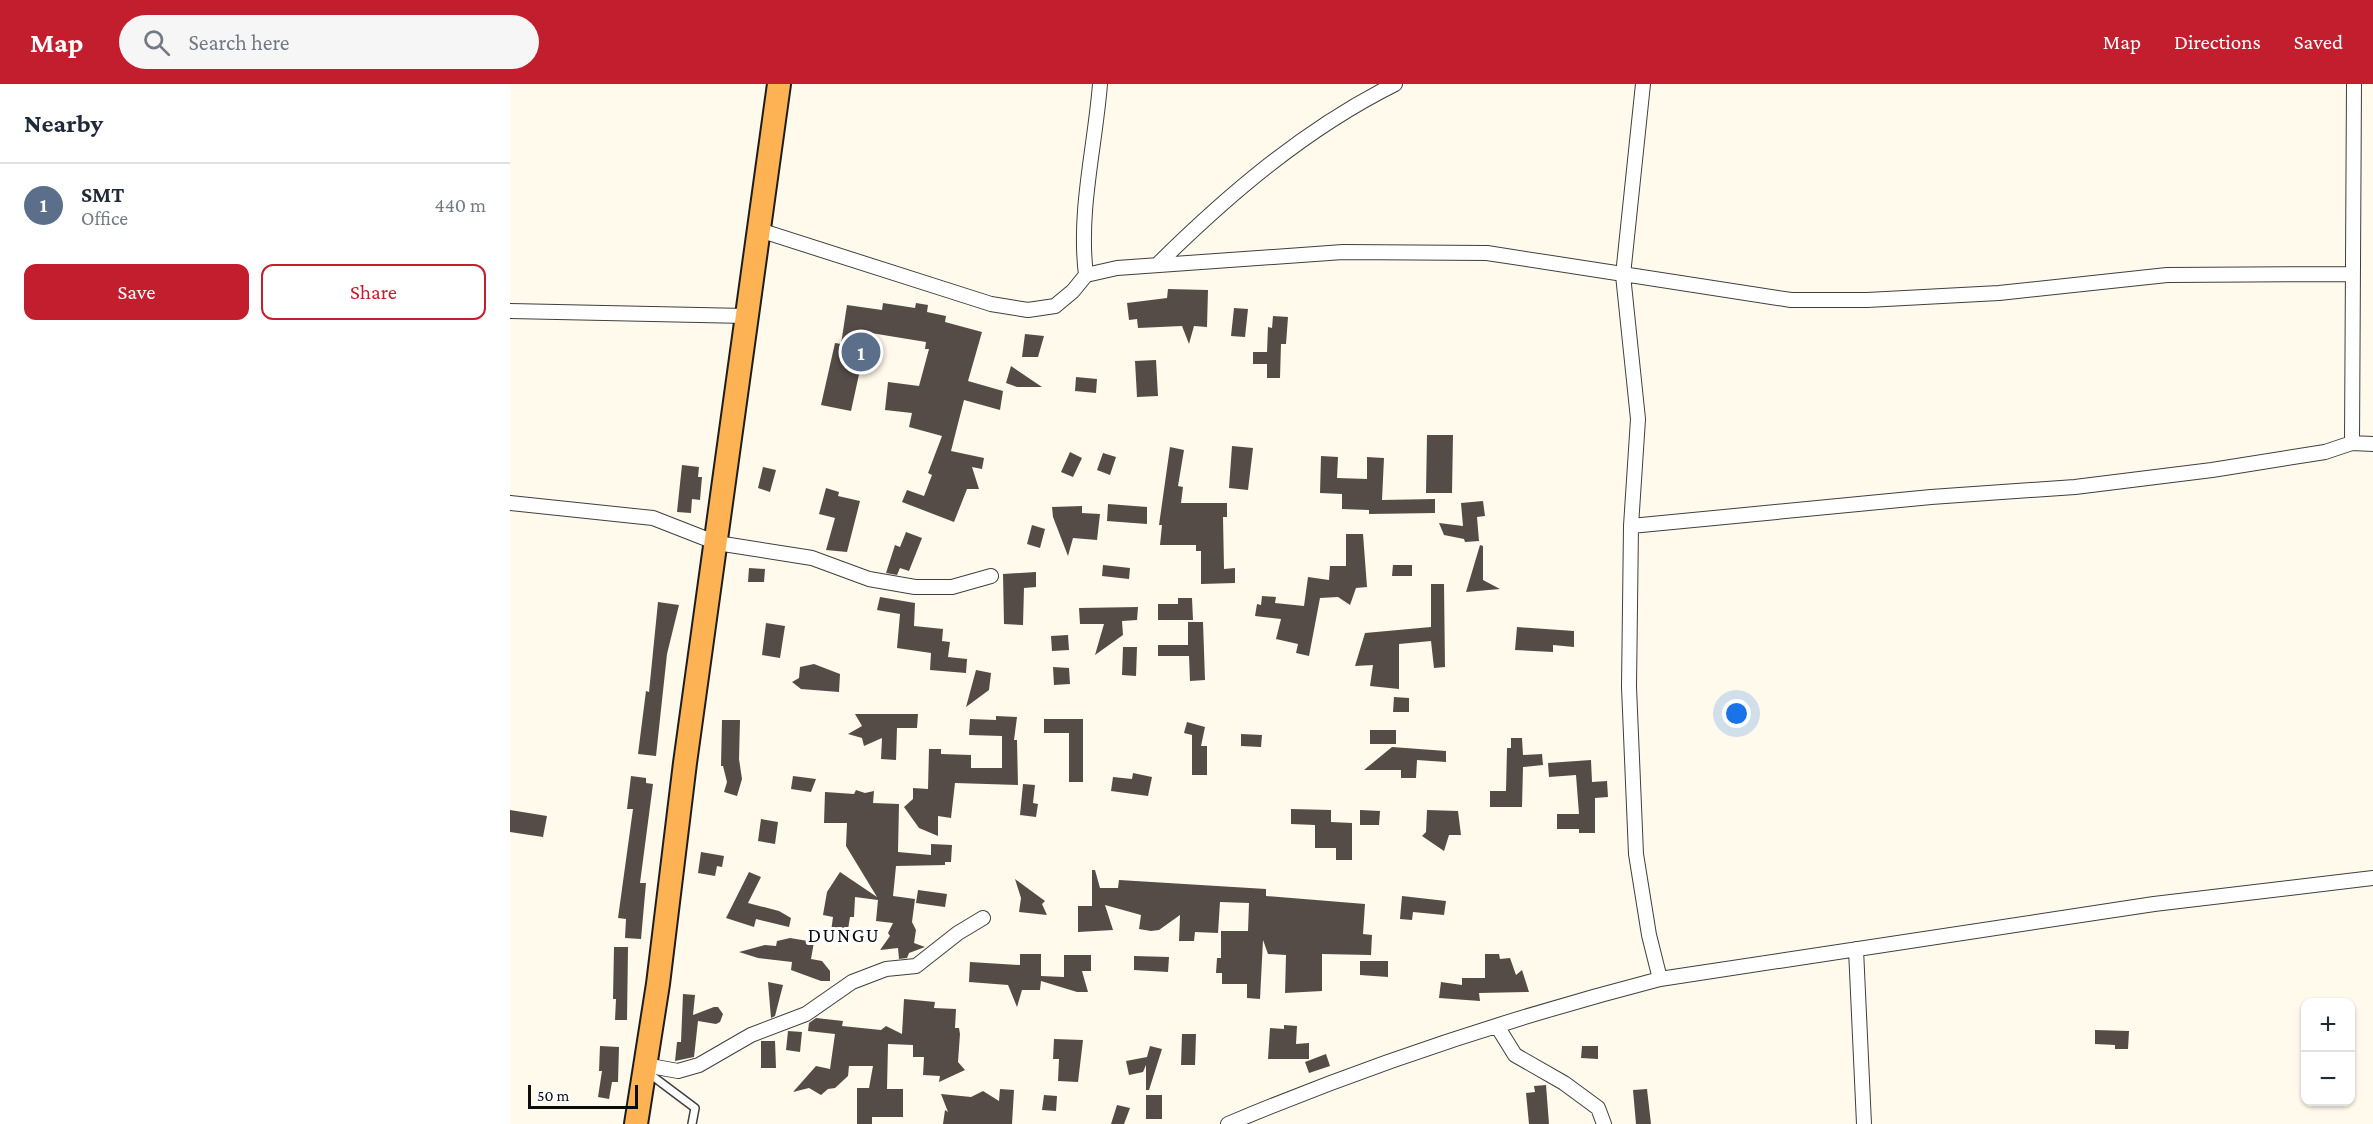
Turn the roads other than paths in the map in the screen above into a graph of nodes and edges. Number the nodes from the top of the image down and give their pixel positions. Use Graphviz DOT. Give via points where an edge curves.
graph roads {
  1 [pos="779,84"];
  2 [pos="1100,84"];
  3 [pos="1395,84"];
  4 [pos="1643,84"];
  5 [pos="2354,84"];
  6 [pos="759,230"];
  7 [pos="1158,264"];
  8 [pos="2354,273"];
  9 [pos="1086,275"];
  10 [pos="1623,275"];
  11 [pos="510,311"];
  12 [pos="746,316"];
  13 [pos="2352,443"];
  14 [pos="2373,444"];
  15 [pos="510,503"];
  16 [pos="1631,526"];
  17 [pos="717,543"];
  18 [pos="992,576"];
  19 [pos="2373,878"];
  20 [pos="983,918"];
  21 [pos="1856,950"];
  22 [pos="1660,979"];
  23 [pos="1497,1026"];
  24 [pos="645,1067"];
  25 [pos="636,1124"];
  26 [pos="692,1124"];
  27 [pos="1228,1124"];
  28 [pos="1604,1124"];
  29 [pos="1864,1124"];
  1 -- 6 [label="highway"];
  2 -- 9 [label="street" via="1082,231"];
  3 -- 7 [label="street" via="1296,144 1205,218"];
  4 -- 10 [label="street"];
  5 -- 8 [label="street"];
  6 -- 9 [label="street" via="991,304 1028,310 1055,306"];
  6 -- 12 [label="highway"];
  7 -- 9 [label="street"];
  7 -- 10 [label="street" via="1415,251 1487,253"];
  8 -- 10 [label="street" via="2168,275 1999,293 1867,300 1791,300"];
  8 -- 13 [label="street"];
  10 -- 16 [label="street" via="1638,419"];
  11 -- 12 [label="street"];
  12 -- 17 [label="highway"];
  13 -- 14 [label="street"];
  13 -- 16 [label="street" via="2325,452 2212,471 2075,487"];
  15 -- 17 [label="street" via="653,518"];
  16 -- 22 [label="street" via="1629,687 1636,854"];
  17 -- 18 [label="street" via="812,558 869,579 915,587 952,587"];
  17 -- 24 [label="highway"];
  19 -- 21 [label="street" via="2154,904"];
  20 -- 24 [label="street" via="916,966 886,969 852,982 806,1014 752,1035 699,1065 678,1071"];
  21 -- 22 [label="street"];
  21 -- 29 [label="street"];
  22 -- 23 [label="street"];
  23 -- 27 [label="street" via="1358,1072"];
  23 -- 28 [label="street" via="1515,1055 1598,1108"];
  24 -- 25 [label="highway"];
  24 -- 26 [label="lane" via="695,1108"];
}
